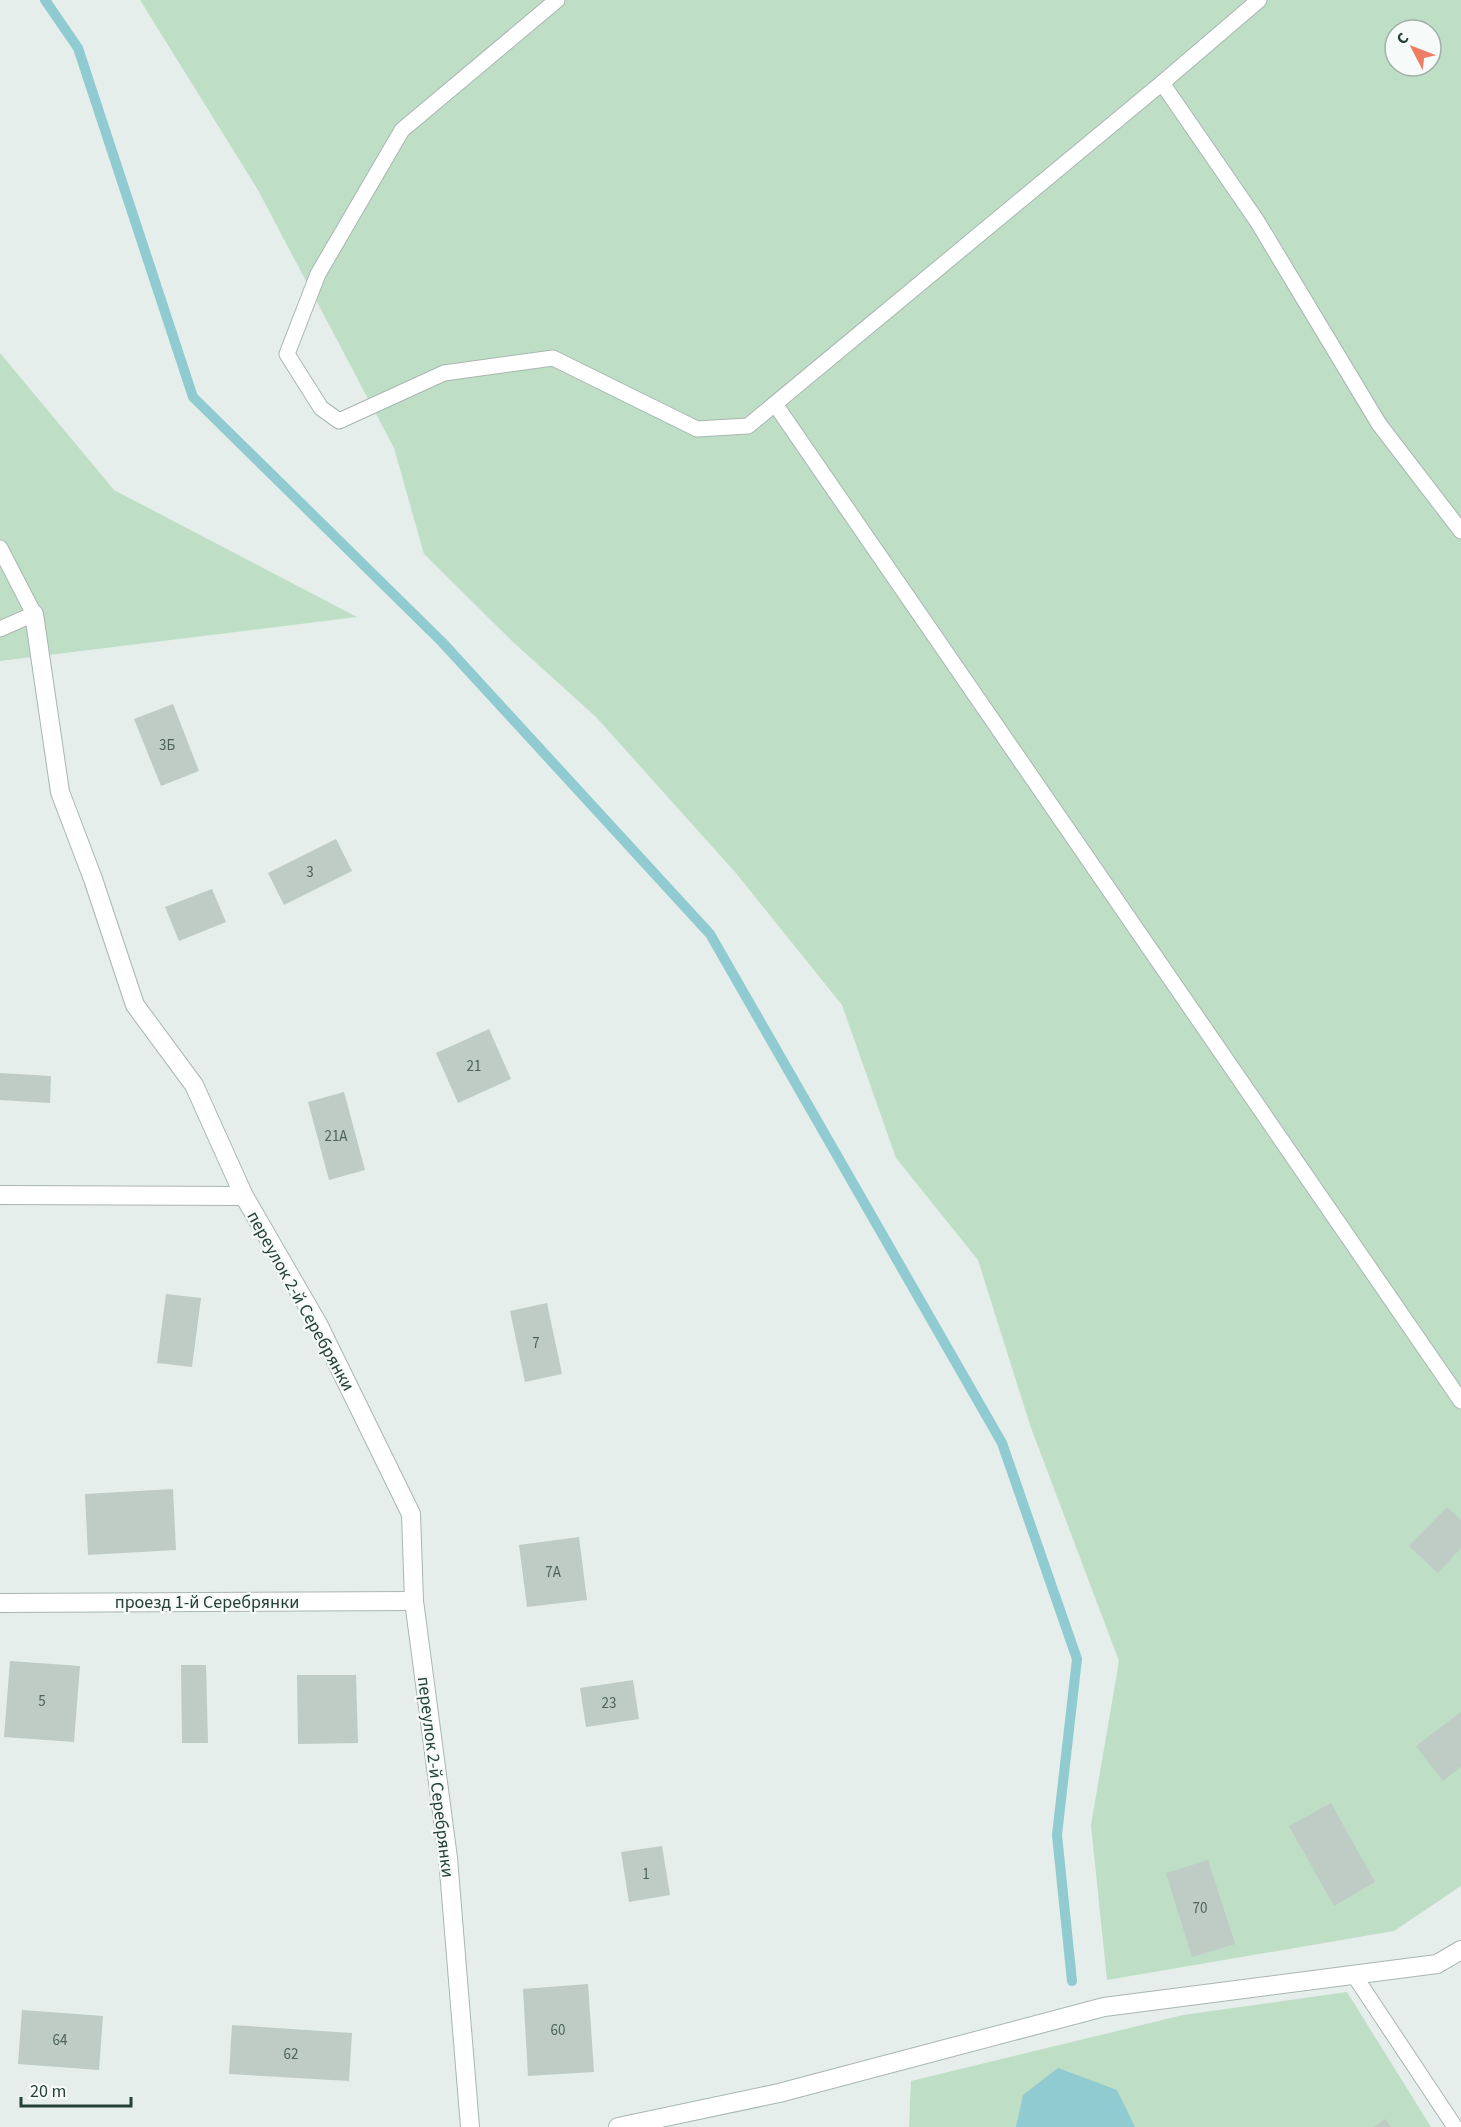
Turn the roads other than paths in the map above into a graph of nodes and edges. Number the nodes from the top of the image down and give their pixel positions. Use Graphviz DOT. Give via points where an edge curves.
graph roads {
  1 [pos="557,0"];
  2 [pos="1259,0"];
  3 [pos="1162,83"];
  4 [pos="775,404"];
  5 [pos="1461,531"];
  6 [pos="0,548"];
  7 [pos="34,614"];
  8 [pos="0,629"];
  9 [pos="0,1195"];
  10 [pos="244,1196"];
  11 [pos="1461,1401"];
  12 [pos="414,1601"];
  13 [pos="0,1603"];
  14 [pos="1461,1950"];
  15 [pos="1354,1975"];
  16 [pos="1455,2120"];
  17 [pos="623,2126"];
  18 [pos="470,2127"];
  1 -- 4 [label="lane" via="402,130 318,274 287,354 321,408 339,421 444,373 553,358 697,429 748,426"];
  2 -- 3 [label="lane"];
  3 -- 4 [label="lane"];
  3 -- 5 [label="lane" via="1257,221 1379,424"];
  4 -- 11 [label="lane"];
  6 -- 7 [label="lane, переулок 2-й Серебрянки"];
  7 -- 8 [label="lane"];
  7 -- 10 [label="street, переулок 2-й Серебрянки" via="60,792 135,1005 194,1086"];
  9 -- 10 [label="street"];
  10 -- 12 [label="street, переулок 2-й Серебрянки" via="318,1324 411,1514"];
  12 -- 13 [label="street, проезд 1-й Серебрянки"];
  12 -- 18 [label="street, переулок 2-й Серебрянки" via="448,1858"];
  14 -- 15 [label="street" via="1437,1964"];
  15 -- 16 [label="lane"];
  15 -- 17 [label="street" via="1104,2007 779,2093"];
}
